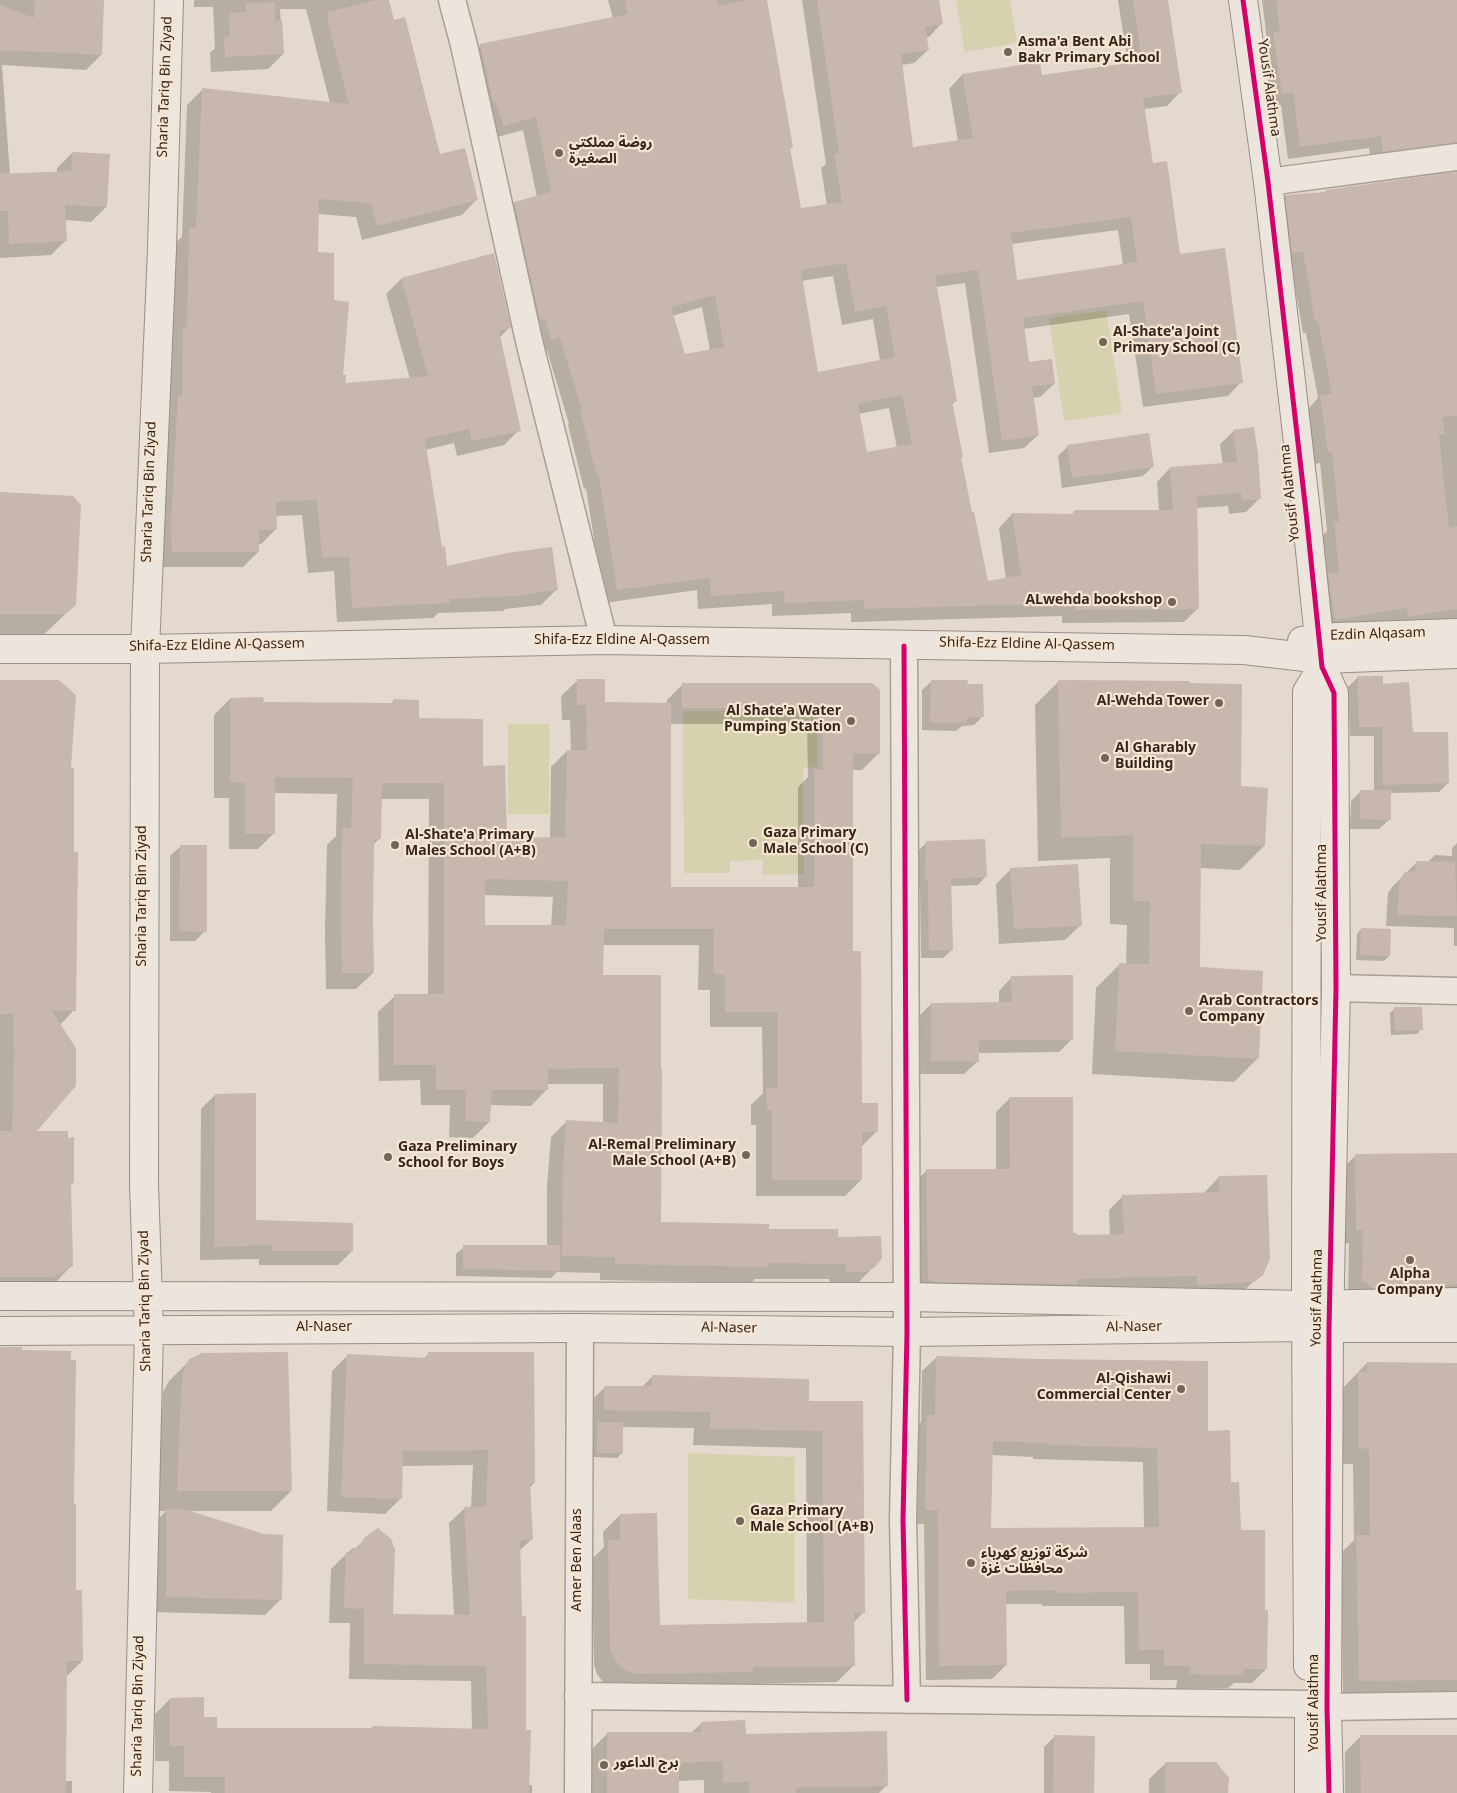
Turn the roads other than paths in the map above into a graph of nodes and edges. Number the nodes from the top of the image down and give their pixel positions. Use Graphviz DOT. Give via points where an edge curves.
graph roads {
  1 [pos="169,0"];
  2 [pos="452,0"];
  3 [pos="1243,0"];
  4 [pos="1457,157"];
  5 [pos="1268,182"];
  6 [pos="1457,632"];
  7 [pos="604,640"];
  8 [pos="904,646"];
  9 [pos="0,649"];
  10 [pos="145,649"];
  11 [pos="1244,650"];
  12 [pos="1457,654"];
  13 [pos="1321,655"];
  14 [pos="1336,988"];
  15 [pos="1457,991"];
  16 [pos="148,1295"];
  17 [pos="0,1296"];
  18 [pos="907,1297"];
  19 [pos="1457,1302"];
  20 [pos="1318,1316"];
  21 [pos="580,1328"];
  22 [pos="1457,1328"];
  23 [pos="149,1330"];
  24 [pos="0,1332"];
  25 [pos="907,1332"];
  26 [pos="578,1696"];
  27 [pos="907,1700"];
  28 [pos="1318,1705"];
  29 [pos="1457,1705"];
  30 [pos="138,1793"];
  31 [pos="578,1793"];
  32 [pos="1309,1793"];
  33 [pos="1329,1793"];
  1 -- 10 [label="main road, Sharia Tariq Bin Ziyad"];
  2 -- 7 [label="street" via="529,341"];
  3 -- 5 [label="main road, Yousif Alathma"];
  4 -- 5 [label="street"];
  5 -- 13 [label="main road, Yousif Alathma"];
  6 -- 13 [label="main road, Ezdin Alqasam"];
  7 -- 8 [label="main road, Shifa-Ezz Eldine Al-Qassem"];
  7 -- 10 [label="main road, Shifa-Ezz Eldine Al-Qassem"];
  8 -- 11 [label="main road, Shifa-Ezz Eldine Al-Qassem"];
  8 -- 18 [label="street"];
  9 -- 10 [label="main road, Shifa-Ezz Eldine Al-Qassem"];
  10 -- 16 [label="main road, Sharia Tariq Bin Ziyad" via="144,1184"];
  11 -- 13 [label="main road, Ezdin Alqasam"];
  12 -- 13 [label="main road, Ezdin Alqasam"];
  13 -- 14 [label="main road, Yousif Alathma" via="1334,693"];
  13 -- 20 [label="main road, Yousif Alathma" via="1307,692"];
  14 -- 15 [label="street"];
  14 -- 20 [label="main road, Yousif Alathma"];
  16 -- 17 [label="main road, Al-Naser"];
  16 -- 18 [label="main road, Al-Naser"];
  16 -- 23 [label="main road, Sharia Tariq Bin Ziyad"];
  18 -- 20 [label="main road, Al-Naser"];
  18 -- 25 [label="street"];
  19 -- 20 [label="main road, Al-Naser"];
  20 -- 22 [label="main road, Al-Naser"];
  20 -- 25 [label="main road, Al-Naser"];
  20 -- 28 [label="main road, Yousif Alathma"];
  21 -- 23 [label="main road, Al-Naser"];
  21 -- 25 [label="main road, Al-Naser"];
  21 -- 26 [label="street, Amer Ben Alaas"];
  23 -- 24 [label="main road, Al-Naser"];
  23 -- 30 [label="main road, Sharia Tariq Bin Ziyad"];
  25 -- 27 [label="street" via="903,1520"];
  26 -- 27 [label="street"];
  26 -- 31 [label="street, Amer Ben Alaas"];
  27 -- 28 [label="street"];
  28 -- 29 [label="street"];
  28 -- 32 [label="main road, Yousif Alathma"];
  28 -- 33 [label="main road, Yousif Alathma"];
}
